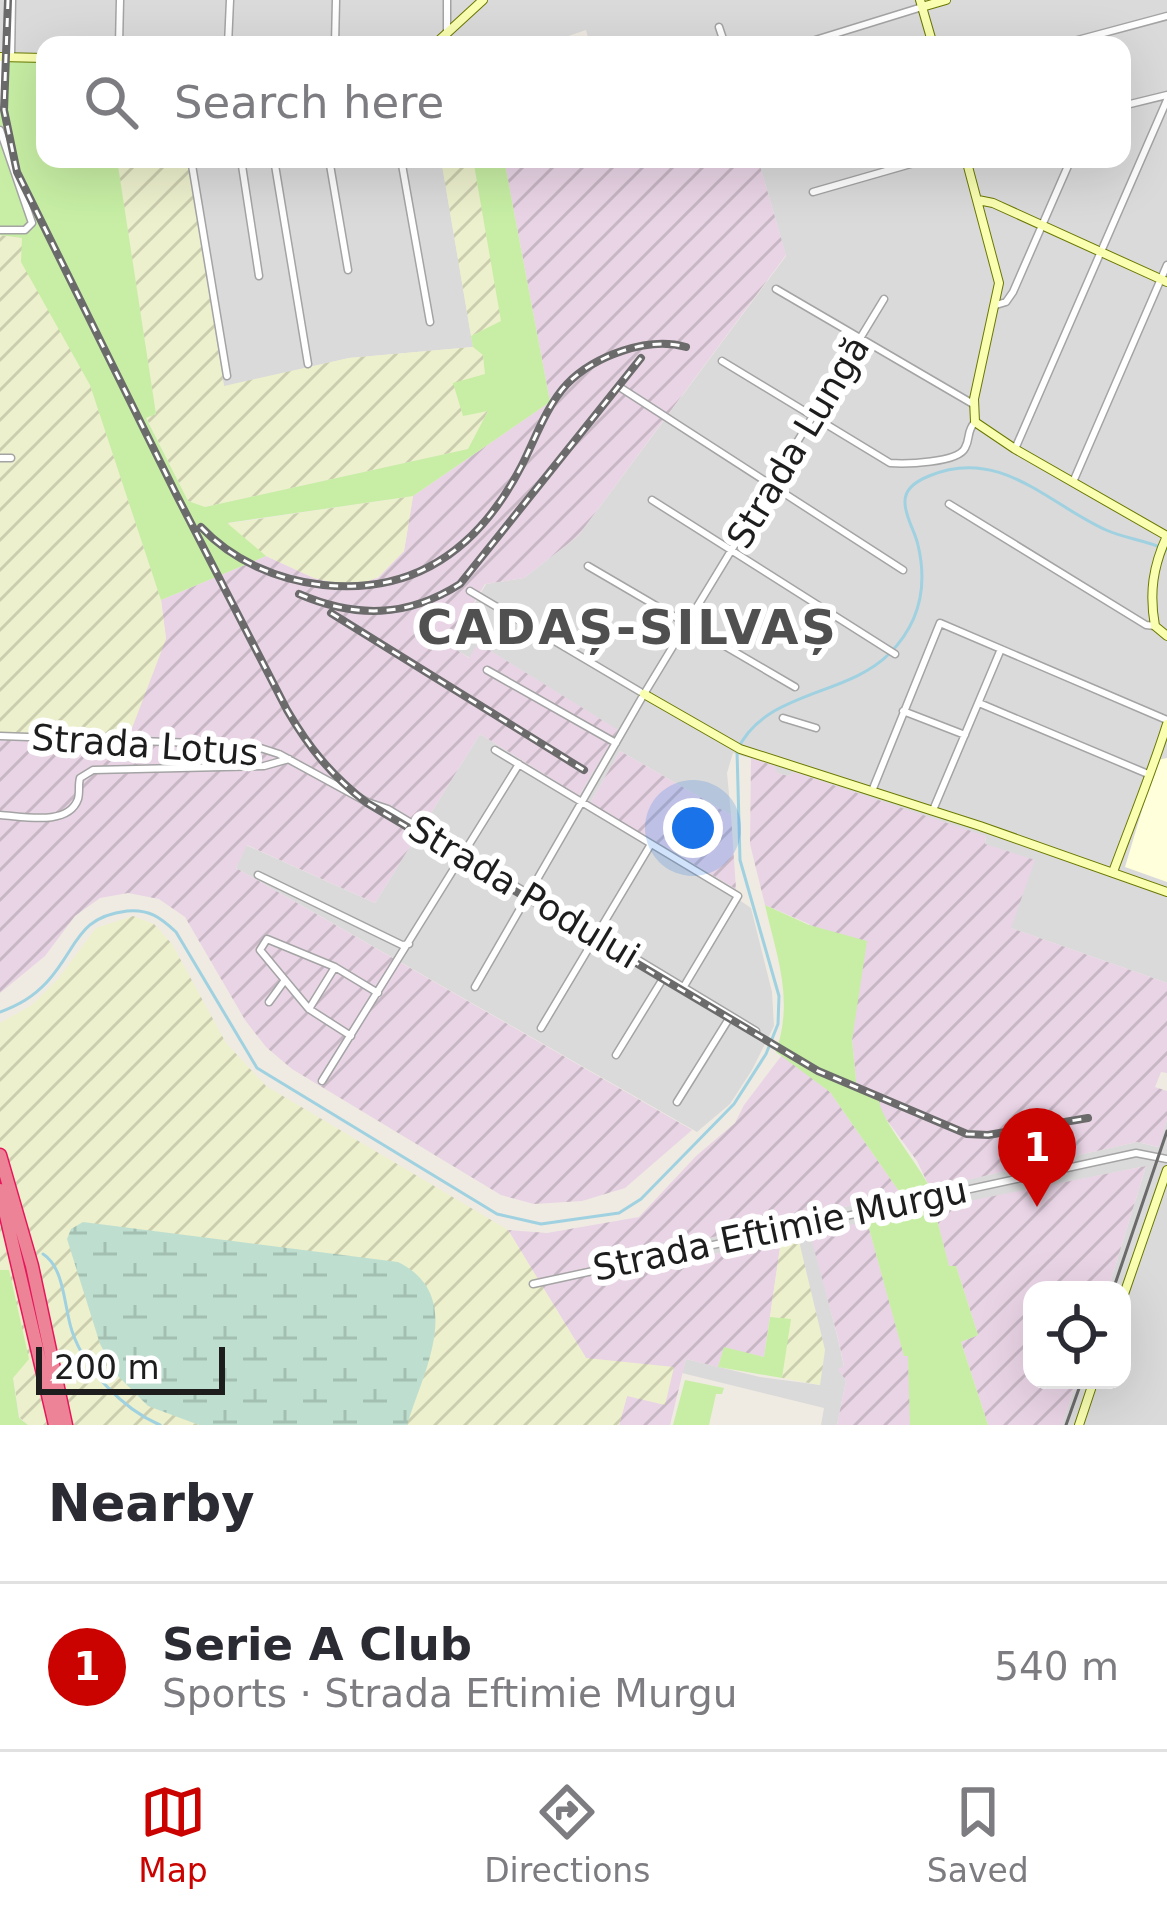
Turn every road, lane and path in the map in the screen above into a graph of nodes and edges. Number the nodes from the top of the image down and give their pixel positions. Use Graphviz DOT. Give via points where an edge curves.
graph roads {
  1 [pos="12,0"];
  2 [pos="120,0"];
  3 [pos="230,0"];
  4 [pos="336,0"];
  5 [pos="447,0"];
  6 [pos="483,0"];
  7 [pos="946,0"];
  8 [pos="921,4"];
  9 [pos="1167,16"];
  10 [pos="719,27"];
  11 [pos="447,35"];
  12 [pos="118,36"];
  13 [pos="228,36"];
  14 [pos="335,36"];
  15 [pos="722,36"];
  16 [pos="826,36"];
  17 [pos="930,36"];
  18 [pos="1093,36"];
  19 [pos="4,57"];
  20 [pos="36,58"];
  21 [pos="1167,98"];
  22 [pos="0,103"];
  23 [pos="1131,104"];
  24 [pos="0,130"];
  25 [pos="192,168"];
  26 [pos="242,168"];
  27 [pos="275,168"];
  28 [pos="331,168"];
  29 [pos="403,168"];
  30 [pos="897,168"];
  31 [pos="969,168"];
  32 [pos="1066,168"];
  33 [pos="813,192"];
  34 [pos="978,200"];
  35 [pos="1042,225"];
  36 [pos="0,230"];
  37 [pos="1102,252"];
  38 [pos="1167,265"];
  39 [pos="349,271"];
  40 [pos="259,275"];
  41 [pos="1164,280"];
  42 [pos="776,289"];
  43 [pos="884,299"];
  44 [pos="996,305"];
  45 [pos="430,322"];
  46 [pos="861,339"];
  47 [pos="722,362"];
  48 [pos="308,364"];
  49 [pos="226,376"];
  50 [pos="621,388"];
  51 [pos="974,413"];
  52 [pos="813,416"];
  53 [pos="1015,449"];
  54 [pos="0,458"];
  55 [pos="10,458"];
  56 [pos="1072,483"];
  57 [pos="772,484"];
  58 [pos="652,500"];
  59 [pos="950,504"];
  60 [pos="1167,536"];
  61 [pos="731,551"];
  62 [pos="588,566"];
  63 [pos="903,570"];
  64 [pos="470,591"];
  65 [pos="687,624"];
  66 [pos="1155,626"];
  67 [pos="1167,636"];
  68 [pos="1001,649"];
  69 [pos="895,654"];
  70 [pos="487,670"];
  71 [pos="795,687"];
  72 [pos="644,694"];
  73 [pos="980,704"];
  74 [pos="903,711"];
  75 [pos="783,718"];
  76 [pos="1167,722"];
  77 [pos="816,728"];
  78 [pos="965,735"];
  79 [pos="0,736"];
  80 [pos="1166,742"];
  81 [pos="616,743"];
  82 [pos="495,750"];
  83 [pos="289,759"];
  84 [pos="519,764"];
  85 [pos="1148,774"];
  86 [pos="872,791"];
  87 [pos="584,805"];
  88 [pos="933,810"];
  89 [pos="0,815"];
  90 [pos="651,844"];
  91 [pos="462,854"];
  92 [pos="1113,872"];
  93 [pos="258,875"];
  94 [pos="1167,892"];
  95 [pos="529,895"];
  96 [pos="596,935"];
  97 [pos="409,944"];
  98 [pos="335,967"];
  99 [pos="664,977"];
  100 [pos="285,980"];
  101 [pos="475,988"];
  102 [pos="683,988"];
  103 [pos="378,993"];
  104 [pos="268,1002"];
  105 [pos="309,1009"];
  106 [pos="730,1017"];
  107 [pos="541,1028"];
  108 [pos="755,1031"];
  109 [pos="351,1036"];
  110 [pos="616,1055"];
  111 [pos="322,1081"];
  112 [pos="677,1102"];
  113 [pos="0,1155"];
  114 [pos="1167,1159"];
  115 [pos="1167,1170"];
  116 [pos="0,1190"];
  117 [pos="1129,1281"];
  118 [pos="533,1284"];
  119 [pos="1091,1389"];
  120 [pos="55,1425"];
  121 [pos="71,1425"];
  122 [pos="1079,1425"];
  1 -- 19 [label="street"];
  2 -- 12 [label="street"];
  3 -- 13 [label="street"];
  4 -- 14 [label="street"];
  5 -- 11 [label="street"];
  6 -- 11 [label="street"];
  7 -- 8 [label="street"];
  8 -- 16 [label="street"];
  8 -- 17 [label="street"];
  9 -- 18 [label="street"];
  10 -- 15 [label="street"];
  19 -- 20 [label="street"];
  19 -- 22 [label="street"];
  21 -- 23 [label="street"];
  21 -- 37 [label="street"];
  24 -- 36 [label="street" via="32,219 28,230"];
  25 -- 49 [label="street"];
  26 -- 40 [label="street"];
  27 -- 48 [label="street"];
  28 -- 39 [label="street"];
  29 -- 45 [label="street"];
  30 -- 33 [label="street"];
  31 -- 34 [label="street"];
  32 -- 35 [label="street"];
  34 -- 35 [label="street"];
  34 -- 44 [label="street" via="999,275"];
  35 -- 37 [label="street"];
  35 -- 44 [label="street" via="1013,292"];
  37 -- 41 [label="street"];
  37 -- 53 [label="street"];
  38 -- 41 [label="street"];
  41 -- 56 [label="street"];
  42 -- 46 [label="street"];
  43 -- 46 [label="street, Strada Lungă"];
  44 -- 51 [label="street"];
  46 -- 51 [label="street"];
  46 -- 52 [label="street, Strada Lungă"];
  47 -- 52 [label="street"];
  50 -- 57 [label="street"];
  51 -- 52 [label="street" via="960,454 914,463 884,461"];
  51 -- 53 [label="street"];
  52 -- 57 [label="street, Strada Lungă"];
  53 -- 56 [label="street"];
  54 -- 55 [label="street"];
  56 -- 60 [label="street"];
  57 -- 61 [label="street, Strada Lungă"];
  57 -- 63 [label="street"];
  58 -- 61 [label="street"];
  59 -- 66 [label="street"];
  60 -- 66 [label="street" via="1152,579"];
  61 -- 65 [label="street, Strada Lungă"];
  61 -- 69 [label="street"];
  62 -- 65 [label="street"];
  64 -- 72 [label="street"];
  65 -- 71 [label="street"];
  65 -- 72 [label="street, Strada Lungă"];
  66 -- 67 [label="street"];
  68 -- 73 [label="street"];
  68 -- 74 [label="street" via="940,622"];
  68 -- 76 [label="street"];
  70 -- 81 [label="street"];
  72 -- 81 [label="street, Strada Lungă"];
  72 -- 86 [label="street" via="728,744"];
  73 -- 78 [label="street"];
  73 -- 85 [label="street"];
  74 -- 78 [label="street"];
  74 -- 86 [label="street"];
  75 -- 77 [label="street"];
  76 -- 80 [label="street"];
  78 -- 88 [label="street"];
  79 -- 83 [label="street, Strada Lotus" via="251,745"];
  80 -- 85 [label="street"];
  81 -- 87 [label="street, Strada Lungă"];
  82 -- 84 [label="street"];
  83 -- 89 [label="street" via="93,770 80,778 78,799 65,814"];
  83 -- 91 [label="street, Strada Podului"];
  84 -- 87 [label="street"];
  84 -- 91 [label="street"];
  85 -- 92 [label="street"];
  86 -- 88 [label="street"];
  87 -- 90 [label="street"];
  87 -- 95 [label="street, Strada Lungă"];
  88 -- 92 [label="street"];
  90 -- 96 [label="street"];
  90 -- 102 [label="street" via="738,896"];
  91 -- 95 [label="street, Strada Podului"];
  91 -- 97 [label="street"];
  92 -- 94 [label="street"];
  93 -- 97 [label="street"];
  95 -- 96 [label="street, Strada Podului"];
  95 -- 101 [label="street, Strada Lungă"];
  96 -- 99 [label="street, Strada Podului"];
  96 -- 107 [label="street"];
  97 -- 103 [label="street"];
  98 -- 100 [label="street" via="267,939 260,950"];
  98 -- 103 [label="street"];
  98 -- 105 [label="street"];
  99 -- 102 [label="street, Strada Podului"];
  99 -- 110 [label="street"];
  100 -- 104 [label="street"];
  100 -- 105 [label="street"];
  102 -- 106 [label="street, Strada Podului"];
  103 -- 109 [label="street"];
  105 -- 109 [label="street"];
  106 -- 108 [label="street, Strada Podului"];
  106 -- 112 [label="street"];
  109 -- 111 [label="street"];
  113 -- 121 [label="highway"];
  114 -- 118 [label="street, Strada Eftimie Murgu" via="1136,1153"];
  115 -- 117 [label="street"];
  116 -- 120 [label="highway"];
  119 -- 122 [label="street"];
}
